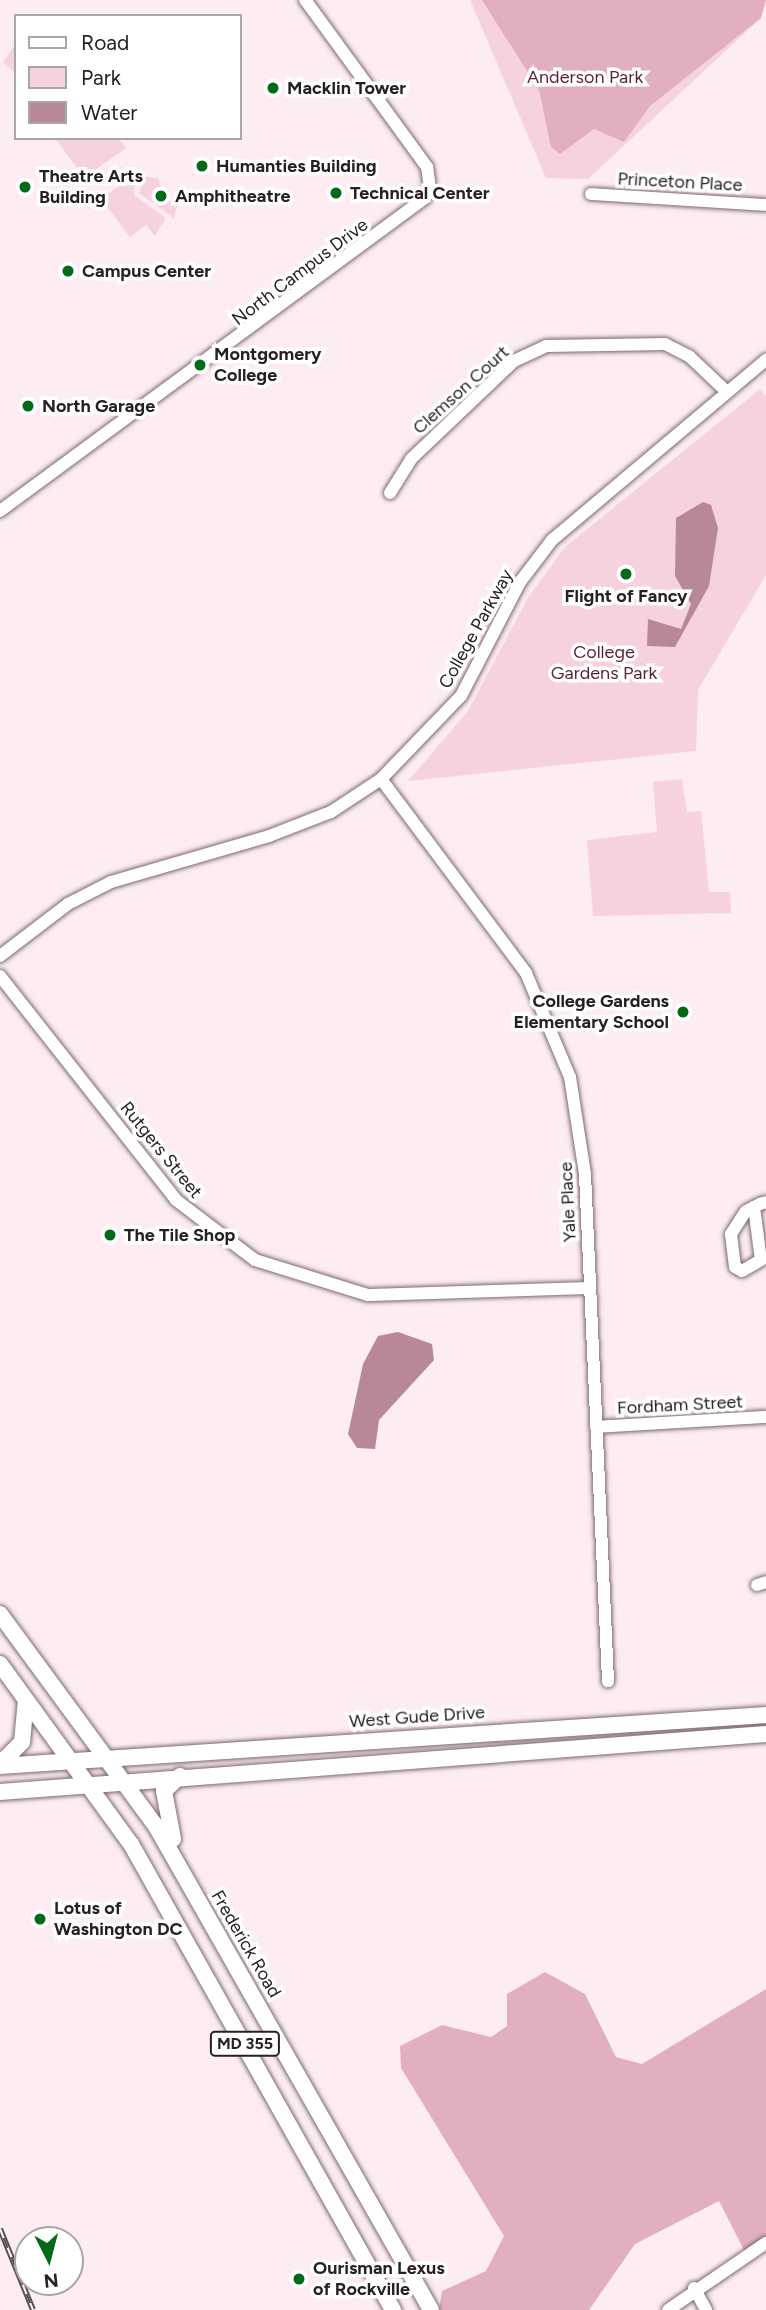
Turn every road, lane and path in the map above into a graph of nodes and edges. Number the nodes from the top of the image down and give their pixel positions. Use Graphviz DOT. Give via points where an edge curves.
graph roads {
  1 [pos="305,0"];
  2 [pos="591,194"];
  3 [pos="766,205"];
  4 [pos="766,360"];
  5 [pos="727,392"];
  6 [pos="390,493"];
  7 [pos="0,511"];
  8 [pos="382,779"];
  9 [pos="0,956"];
  10 [pos="0,976"];
  11 [pos="760,1205"];
  12 [pos="590,1288"];
  13 [pos="766,1418"];
  14 [pos="596,1427"];
  15 [pos="0,1614"];
  16 [pos="0,1664"];
  17 [pos="608,1681"];
  18 [pos="26,1700"];
  19 [pos="766,1715"];
  20 [pos="766,1734"];
  21 [pos="106,1758"];
  22 [pos="70,1761"];
  23 [pos="0,1765"];
  24 [pos="180,1776"];
  25 [pos="124,1782"];
  26 [pos="89,1784"];
  27 [pos="0,1792"];
  28 [pos="179,1868"];
  29 [pos="766,2243"];
  30 [pos="694,2288"];
  31 [pos="393,2310"];
  32 [pos="431,2310"];
  33 [pos="668,2310"];
  34 [pos="706,2310"];
  1 -- 7 [label="street, North Campus Drive" via="427,167 430,188 425,198"];
  2 -- 3 [label="street, Princeton Place"];
  4 -- 5 [label="street, College Parkway"];
  5 -- 6 [label="street, Clemson Court" via="690,357 665,344 546,346 514,361 411,459"];
  5 -- 8 [label="street, College Parkway" via="552,540 520,582 461,696"];
  8 -- 9 [label="street, College Parkway" via="331,811 269,836 111,882"];
  8 -- 12 [label="street, Yale Place" via="500,933 550,1022 580,1126"];
  10 -- 12 [label="street, Rutgers Street" via="176,1200 255,1260 368,1295"];
  11 -- 11 [label="street" via="731,1234 735,1268 742,1271 761,1260"];
  12 -- 14 [label="street, Yale Place"];
  13 -- 14 [label="street, Fordham Street"];
  14 -- 17 [label="street, Yale Place"];
  15 -- 21 [label="main road, Frederick Road / MD 355"];
  16 -- 18 [label="main road, MD 355"];
  18 -- 22 [label="main road, MD 355"];
  18 -- 23 [label="main road" via="22,1742"];
  19 -- 21 [label="main road, West Gude Drive"];
  20 -- 24 [label="main road"];
  21 -- 22 [label="main road, West Gude Drive"];
  21 -- 25 [label="main road, Frederick Road / MD 355"];
  22 -- 23 [label="main road, West Gude Drive"];
  22 -- 26 [label="main road, MD 355"];
  24 -- 25 [label="main road"];
  24 -- 28 [label="main road" via="164,1788 163,1805"];
  25 -- 26 [label="main road"];
  25 -- 28 [label="main road, Frederick Road / MD 355"];
  26 -- 27 [label="main road"];
  26 -- 31 [label="main road, MD 355" via="176,1920"];
  28 -- 32 [label="main road, Frederick Road / MD 355"];
  29 -- 30 [label="street"];
  30 -- 33 [label="street"];
  30 -- 34 [label="street"];
}
